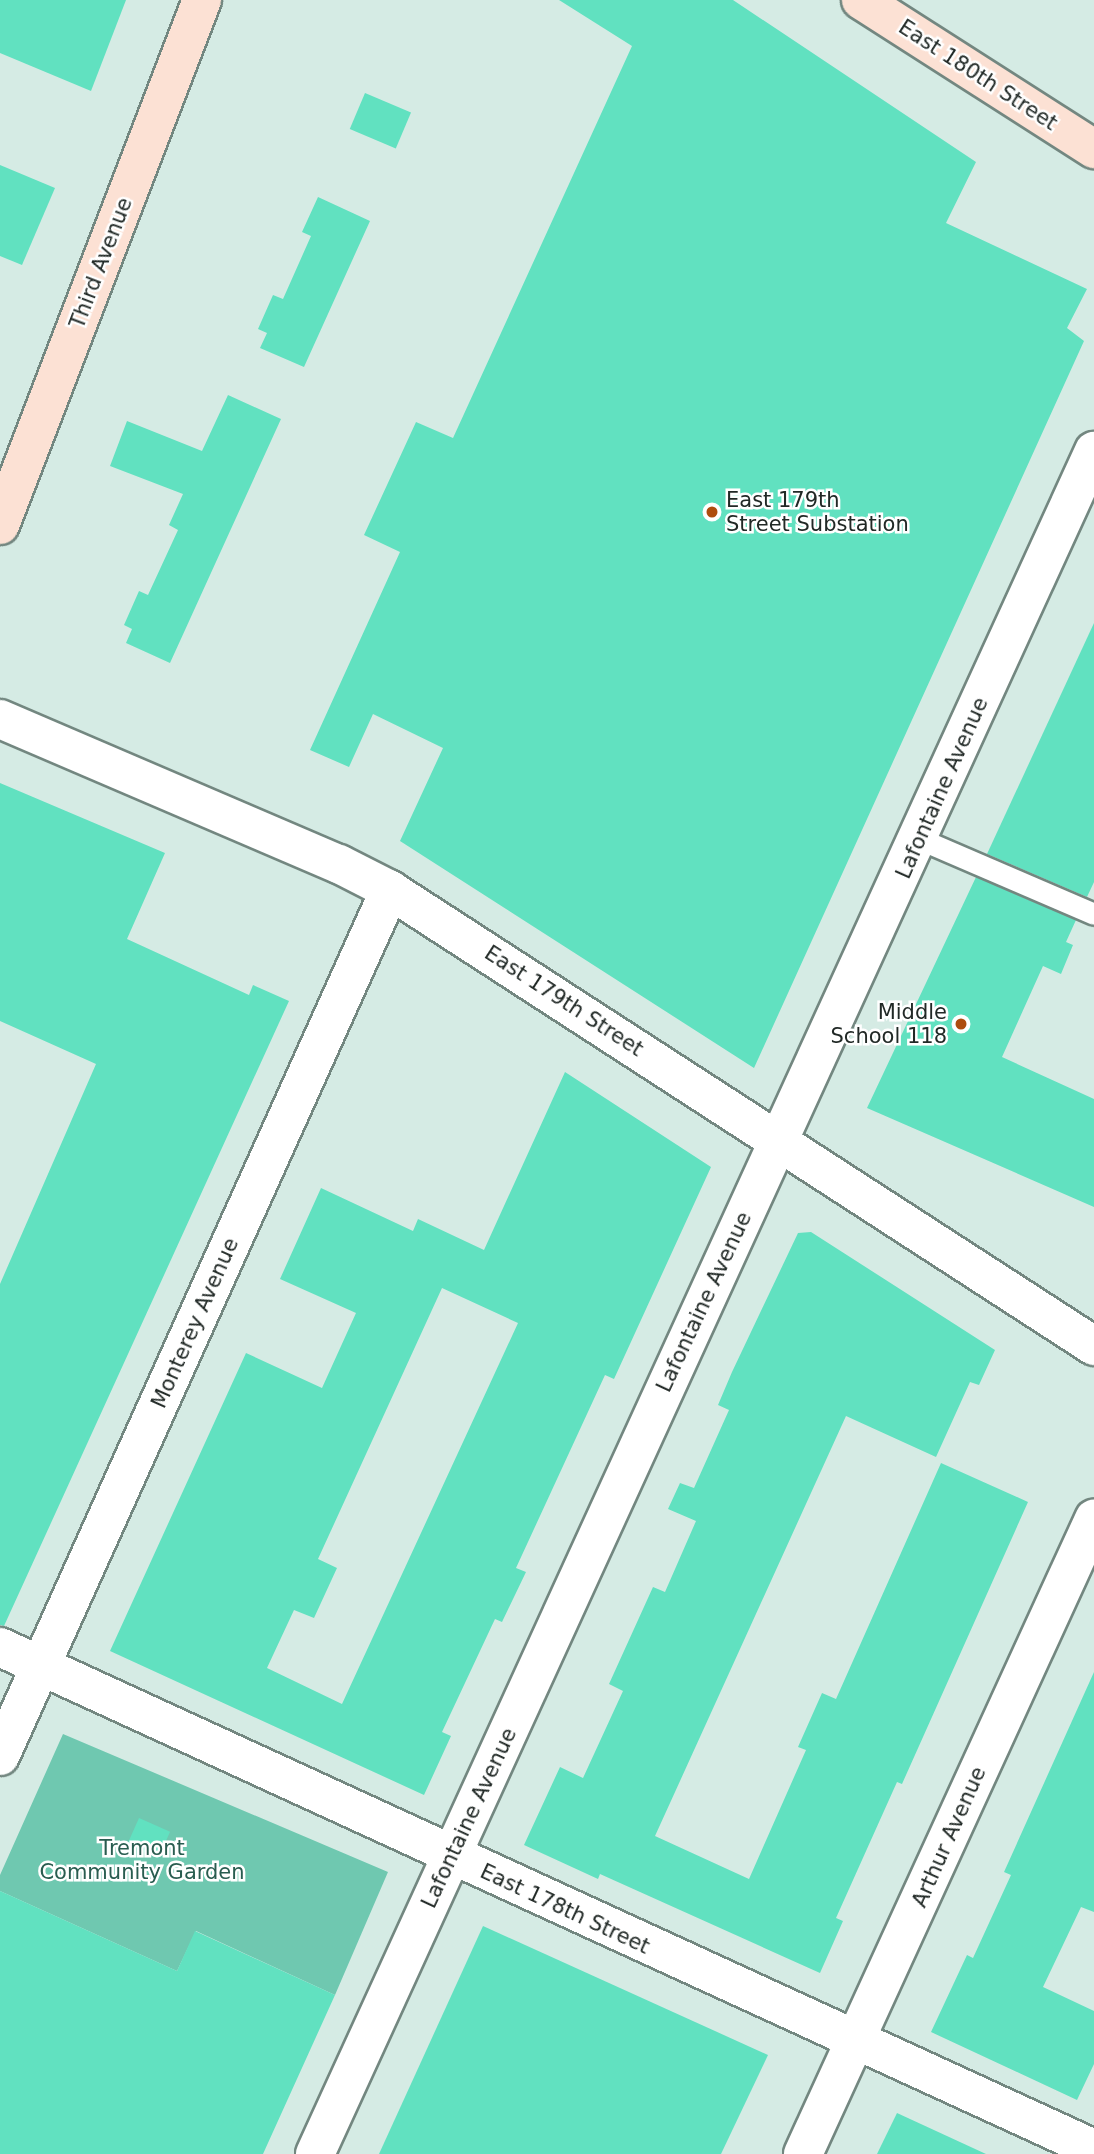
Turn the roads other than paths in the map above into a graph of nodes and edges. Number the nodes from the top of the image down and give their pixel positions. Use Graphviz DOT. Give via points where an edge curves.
graph roads {
  1 [pos="202,0"];
  2 [pos="861,0"];
  3 [pos="1094,149"];
  4 [pos="1094,451"];
  5 [pos="0,525"];
  6 [pos="0,719"];
  7 [pos="920,839"];
  8 [pos="390,890"];
  9 [pos="1094,914"];
  10 [pos="778,1141"];
  11 [pos="1094,1346"];
  12 [pos="1094,1519"];
  13 [pos="0,1647"];
  14 [pos="41,1665"];
  15 [pos="0,1756"];
  16 [pos="452,1855"];
  17 [pos="856,2042"];
  18 [pos="1094,2149"];
  19 [pos="315,2154"];
  20 [pos="803,2154"];
  1 -- 5 [label="main road, Third Avenue"];
  2 -- 3 [label="main road, East 180th Street"];
  4 -- 7 [label="street, Lafontaine Avenue"];
  6 -- 8 [label="street, East 179th Street" via="339,863"];
  7 -- 9 [label="lane"];
  7 -- 10 [label="street, Lafontaine Avenue"];
  8 -- 10 [label="street, East 179th Street"];
  8 -- 14 [label="street, Monterey Avenue"];
  10 -- 11 [label="street, East 179th Street"];
  10 -- 16 [label="street, Lafontaine Avenue"];
  12 -- 17 [label="street, Arthur Avenue"];
  13 -- 14 [label="street, East 178th Street"];
  14 -- 15 [label="street, Monterey Avenue"];
  14 -- 16 [label="street, East 178th Street"];
  16 -- 17 [label="street, East 178th Street"];
  16 -- 19 [label="street, Lafontaine Avenue"];
  17 -- 18 [label="street, East 178th Street"];
  17 -- 20 [label="street, Arthur Avenue"];
}
